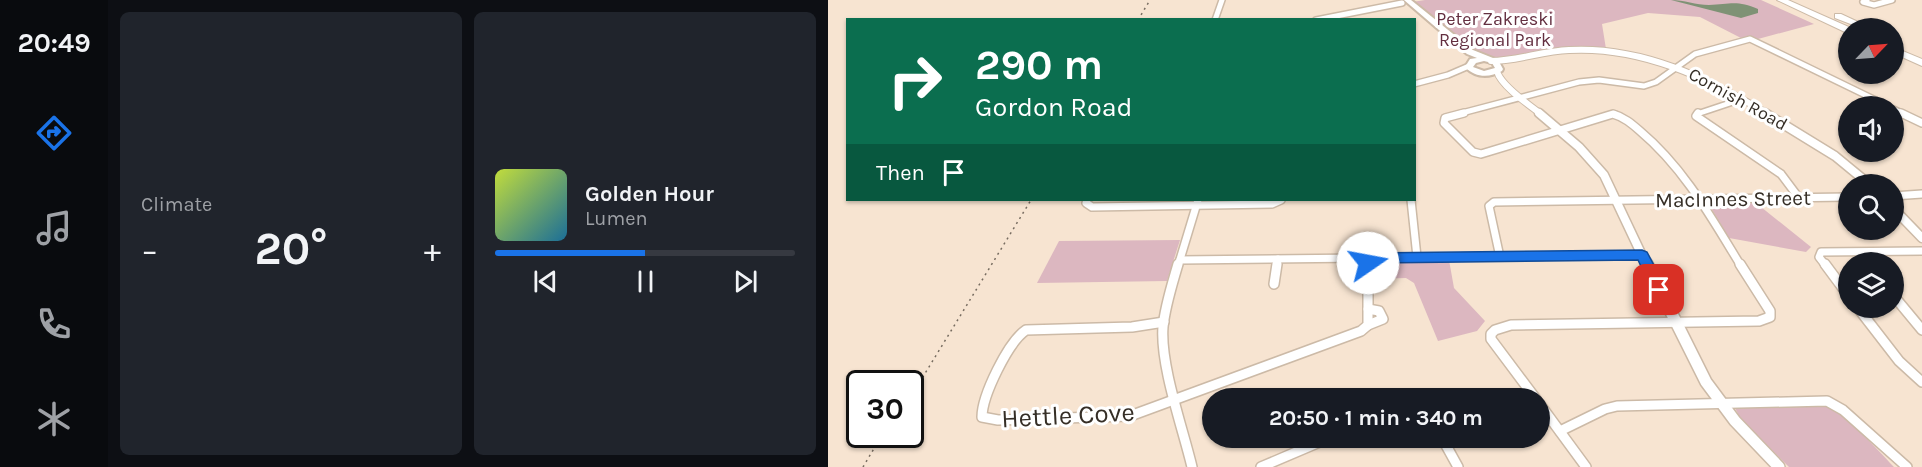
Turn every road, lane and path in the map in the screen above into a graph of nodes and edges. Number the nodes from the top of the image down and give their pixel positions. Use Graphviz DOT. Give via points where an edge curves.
graph roads {
  1 [pos="1222,0"];
  2 [pos="1781,0"];
  3 [pos="1801,0"];
  4 [pos="1867,0"];
  5 [pos="1892,0"];
  6 [pos="1406,1"];
  7 [pos="1216,18"];
  8 [pos="1325,18"];
  9 [pos="1843,18"];
  10 [pos="1838,26"];
  11 [pos="1904,45"];
  12 [pos="1922,52"];
  13 [pos="1904,55"];
  14 [pos="1519,58"];
  15 [pos="1487,60"];
  16 [pos="1922,63"];
  17 [pos="1470,64"];
  18 [pos="1677,66"];
  19 [pos="1498,69"];
  20 [pos="1478,73"];
  21 [pos="1487,74"];
  22 [pos="1448,75"];
  23 [pos="1416,83"];
  24 [pos="1506,85"];
  25 [pos="1867,96"];
  26 [pos="1520,97"];
  27 [pos="1742,99"];
  28 [pos="1904,114"];
  29 [pos="1922,123"];
  30 [pos="1560,130"];
  31 [pos="1743,148"];
  32 [pos="1735,151"];
  33 [pos="1858,174"];
  34 [pos="1922,194"];
  35 [pos="1904,195"];
  36 [pos="1838,197"];
  37 [pos="1799,198"];
  38 [pos="1700,199"];
  39 [pos="1617,200"];
  40 [pos="1087,201"];
  41 [pos="1279,201"];
  42 [pos="1411,201"];
  43 [pos="1198,202"];
  44 [pos="1904,219"];
  45 [pos="1922,238"];
  46 [pos="1922,251"];
  47 [pos="1642,255"];
  48 [pos="1417,257"];
  49 [pos="1500,257"];
  50 [pos="1278,259"];
  51 [pos="1368,259"];
  52 [pos="1180,260"];
  53 [pos="1838,282"];
  54 [pos="1274,284"];
  55 [pos="1904,308"];
  56 [pos="1368,309"];
  57 [pos="1866,318"];
  58 [pos="1164,322"];
  59 [pos="1674,322"];
  60 [pos="1368,325"];
  61 [pos="1922,330"];
  62 [pos="1922,382"];
  63 [pos="1528,388"];
  64 [pos="1176,400"];
  65 [pos="1719,402"];
  66 [pos="1550,417"];
  67 [pos="1560,431"];
  68 [pos="1306,448"];
  69 [pos="1448,448"];
  70 [pos="1192,467"];
  71 [pos="1261,467"];
  72 [pos="1458,467"];
  73 [pos="1586,467"];
  74 [pos="1779,467"];
  75 [pos="1907,467"];
  1 -- 7 [label="street"];
  2 -- 10 [label="highway"];
  3 -- 9 [label="highway"];
  4 -- 5 [label="street" via="1863,2 1874,5"];
  6 -- 8 [label="street"];
  6 -- 15 [label="main road" via="1470,52"];
  6 -- 17 [label="main road" via="1468,57"];
  11 -- 12 [label="highway"];
  13 -- 16 [label="highway"];
  14 -- 15 [label="street, Cornish Road"];
  14 -- 18 [label="street, Cornish Road" via="1561,50 1597,50 1633,54"];
  14 -- 19 [label="street, Cornish Road"];
  15 -- 17 [label="main road"];
  15 -- 19 [label="main road"];
  17 -- 20 [label="main road"];
  17 -- 22 [label="street"];
  18 -- 25 [label="street" via="1695,54 1750,39"];
  18 -- 26 [label="street" via="1644,86 1584,81"];
  18 -- 27 [label="street, Cornish Road"];
  19 -- 21 [label="main road"];
  19 -- 24 [label="street" via="1498,76"];
  20 -- 21 [label="main road"];
  20 -- 22 [label="street"];
  21 -- 24 [label="street"];
  22 -- 23 [label="street"];
  24 -- 26 [label="street"];
  26 -- 30 [label="street"];
  26 -- 30 [label="street" via="1443,121 1473,152 1480,154"];
  27 -- 31 [label="street" via="1696,116"];
  27 -- 33 [label="street, Cornish Road" via="1836,155"];
  28 -- 29 [label="street"];
  30 -- 38 [label="street" via="1613,114 1621,116 1668,155"];
  30 -- 39 [label="street" via="1592,160"];
  31 -- 32 [label="street"];
  31 -- 37 [label="street" via="1781,174"];
  34 -- 35 [label="street"];
  36 -- 37 [label="street, MacInnes Street"];
  37 -- 38 [label="street, MacInnes Street"];
  38 -- 39 [label="street, MacInnes Street"];
  38 -- 59 [label="street" via="1770,311 1770,317 1759,321"];
  39 -- 47 [label="street"];
  39 -- 49 [label="street, MacInnes Street" via="1526,198 1494,202 1489,206"];
  40 -- 43 [label="street" via="1092,207"];
  41 -- 43 [label="street"];
  42 -- 48 [label="street"];
  43 -- 52 [label="street"];
  44 -- 45 [label="street"];
  46 -- 53 [label="street" via="1821,252 1819,257"];
  47 -- 49 [label="street"];
  47 -- 59 [label="street"];
  48 -- 49 [label="street"];
  48 -- 51 [label="street"];
  50 -- 51 [label="street"];
  50 -- 52 [label="street"];
  50 -- 54 [label="street"];
  51 -- 56 [label="street"];
  52 -- 58 [label="street"];
  55 -- 61 [label="street"];
  56 -- 60 [label="street"];
  56 -- 60 [label="street" via="1379,311 1383,320"];
  57 -- 62 [label="street" via="1899,361"];
  58 -- 64 [label="street" via="1165,358"];
  58 -- 64 [label="street, Hettle Cove" via="1132,327 1026,330 1013,342 980,412 982,417 998,420 1120,417"];
  59 -- 63 [label="street" via="1520,324 1495,330 1491,339"];
  59 -- 65 [label="street"];
  60 -- 64 [label="street" via="1361,331"];
  64 -- 70 [label="street"];
  65 -- 67 [label="street" via="1617,406"];
  65 -- 74 [label="street"];
  65 -- 75 [label="street" via="1835,404"];
  66 -- 67 [label="street"];
  67 -- 73 [label="street"];
  68 -- 71 [label="street"];
  69 -- 72 [label="street"];
}
